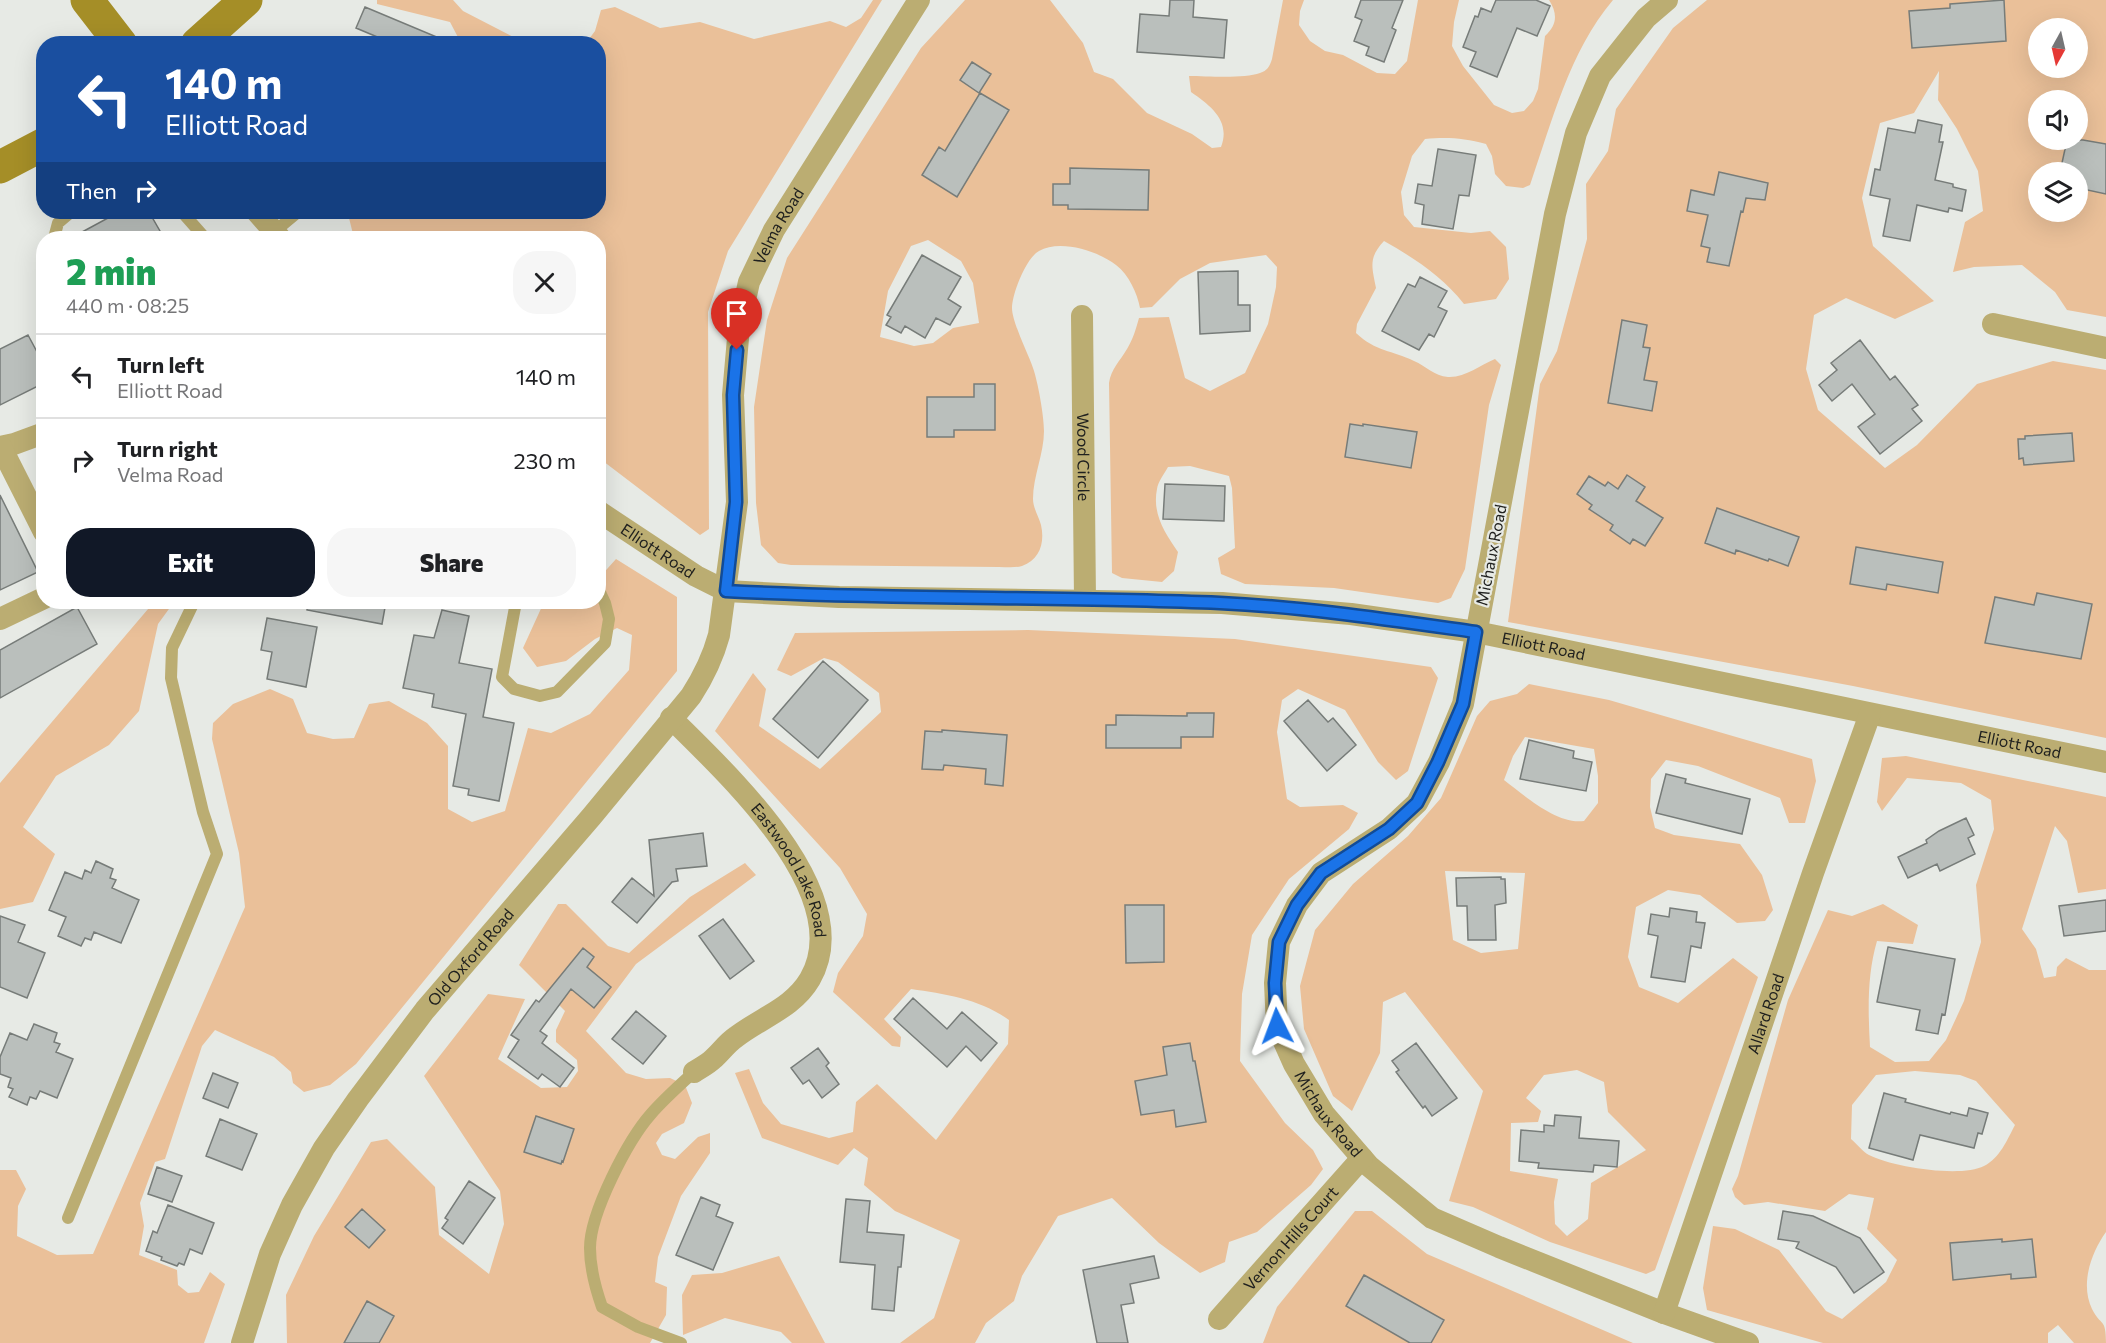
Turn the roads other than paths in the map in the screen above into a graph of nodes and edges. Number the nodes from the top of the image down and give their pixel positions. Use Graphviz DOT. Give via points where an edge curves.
graph roads {
  1 [pos="87,0"];
  2 [pos="246,0"];
  3 [pos="919,0"];
  4 [pos="1667,0"];
  5 [pos="115,36"];
  6 [pos="206,36"];
  7 [pos="36,148"];
  8 [pos="0,167"];
  9 [pos="188,219"];
  10 [pos="263,219"];
  11 [pos="292,219"];
  12 [pos="199,231"];
  13 [pos="274,231"];
  14 [pos="281,231"];
  15 [pos="1082,315"];
  16 [pos="1993,324"];
  17 [pos="2106,348"];
  18 [pos="36,436"];
  19 [pos="1,447"];
  20 [pos="36,516"];
  21 [pos="606,516"];
  22 [pos="726,591"];
  23 [pos="1085,599"];
  24 [pos="36,602"];
  25 [pos="606,607"];
  26 [pos="191,609"];
  27 [pos="515,609"];
  28 [pos="0,619"];
  29 [pos="1476,632"];
  30 [pos="1870,714"];
  31 [pos="671,718"];
  32 [pos="2106,762"];
  33 [pos="694,1072"];
  34 [pos="1362,1158"];
  35 [pos="68,1218"];
  36 [pos="1664,1313"];
  37 [pos="1219,1319"];
  38 [pos="242,1343"];
  39 [pos="681,1343"];
  40 [pos="1748,1343"];
  1 -- 5 [label="main road"];
  2 -- 6 [label="main road"];
  3 -- 22 [label="street, Velma Road" via="774,230 749,282 739,327 733,395 736,502"];
  4 -- 29 [label="street, Michaux Road" via="1646,18 1600,76 1576,133 1555,214"];
  7 -- 8 [label="main road"];
  9 -- 12 [label="lane"];
  10 -- 13 [label="street"];
  11 -- 14 [label="lane"];
  15 -- 23 [label="street, Wood Circle"];
  16 -- 17 [label="street"];
  18 -- 19 [label="street"];
  19 -- 20 [label="street"];
  21 -- 22 [label="street, Elliott Road" via="696,576"];
  22 -- 23 [label="street, Elliott Road" via="839,597"];
  22 -- 31 [label="street, Old Oxford Road" via="714,655 704,677"];
  23 -- 29 [label="street, Elliott Road" via="1222,603 1339,613"];
  24 -- 28 [label="street"];
  25 -- 27 [label="lane" via="609,619 605,643 557,692 540,696 514,689 502,678"];
  26 -- 35 [label="lane" via="172,648 171,678 217,854"];
  29 -- 30 [label="street, Elliott Road"];
  29 -- 34 [label="street, Michaux Road" via="1463,704 1417,803 1389,829 1321,873 1297,905 1279,942 1275,983 1277,1026 1324,1114"];
  30 -- 32 [label="street, Elliott Road"];
  30 -- 36 [label="street, Allard Road"];
  31 -- 33 [label="street, Eastwood Lake Road" via="713,760 788,850 813,892 822,940 811,978 796,997 732,1039"];
  31 -- 38 [label="street, Old Oxford Road" via="424,1010 324,1148 270,1254"];
  33 -- 39 [label="lane" via="650,1114 625,1152 601,1202 590,1245 593,1282 602,1307 638,1327"];
  34 -- 36 [label="street, Michaux Road" via="1432,1218"];
  34 -- 37 [label="street, Vernon Hills Court"];
  36 -- 40 [label="street, Michaux Road"];
}
